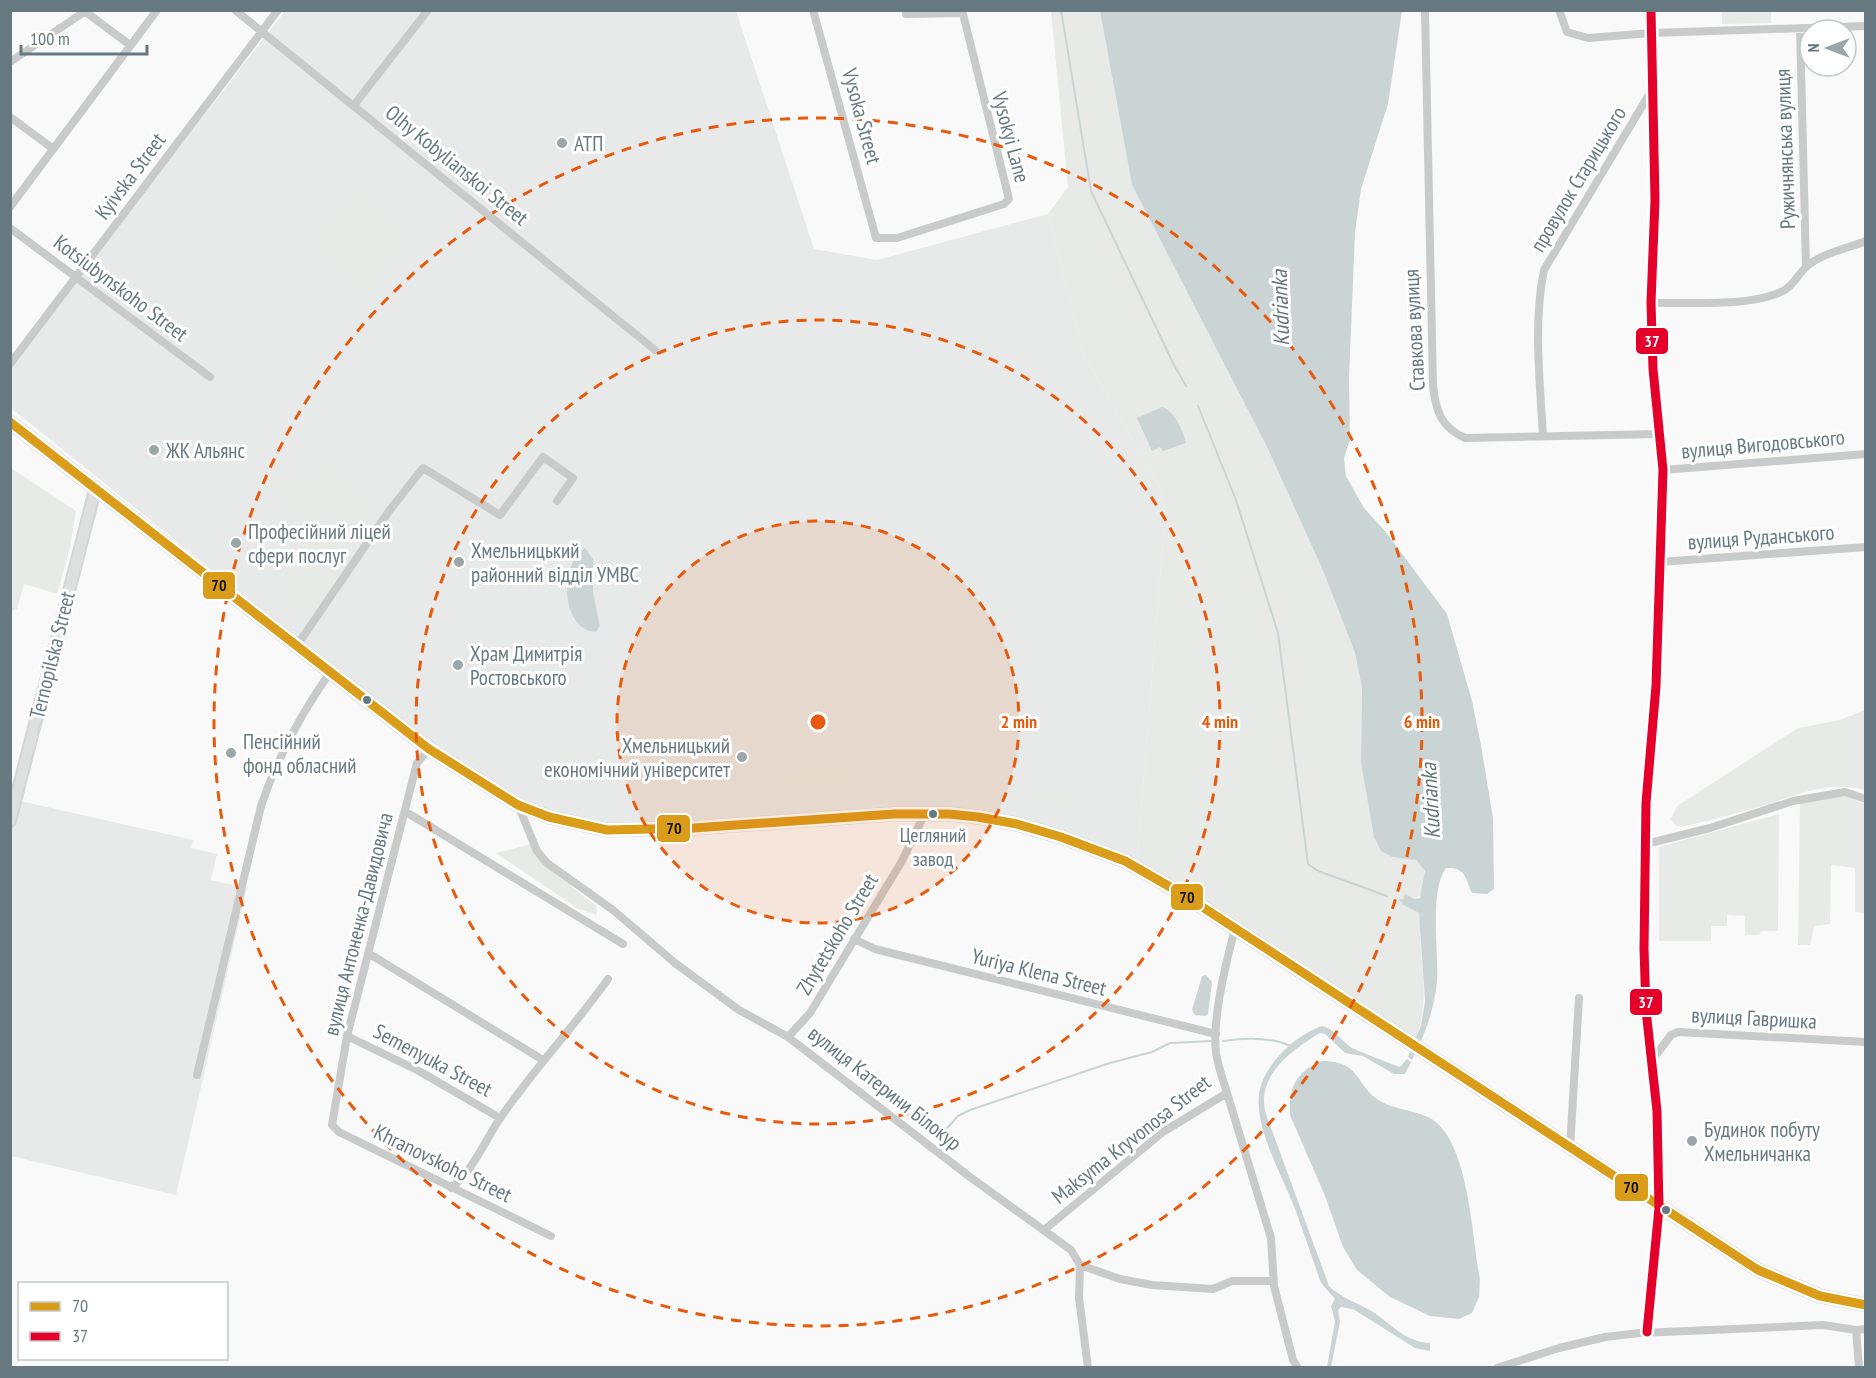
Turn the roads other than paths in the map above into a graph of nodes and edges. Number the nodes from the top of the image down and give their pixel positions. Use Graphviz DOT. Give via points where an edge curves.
graph roads {
  1 [pos="157,10"];
  2 [pos="234,10"];
  3 [pos="278,10"];
  4 [pos="428,10"];
  5 [pos="813,10"];
  6 [pos="1425,10"];
  7 [pos="1559,10"];
  8 [pos="1651,10"];
  9 [pos="84,11"];
  10 [pos="962,12"];
  11 [pos="906,14"];
  12 [pos="1798,29"];
  13 [pos="262,32"];
  14 [pos="1652,33"];
  15 [pos="130,45"];
  16 [pos="10,63"];
  17 [pos="1801,78"];
  18 [pos="1654,87"];
  19 [pos="354,105"];
  20 [pos="1642,107"];
  21 [pos="1655,108"];
  22 [pos="10,117"];
  23 [pos="52,148"];
  24 [pos="10,207"];
  25 [pos="10,228"];
  26 [pos="874,231"];
  27 [pos="1866,241"];
  28 [pos="1806,267"];
  29 [pos="76,276"];
  30 [pos="1651,303"];
  31 [pos="655,350"];
  32 [pos="10,364"];
  33 [pos="210,377"];
  34 [pos="10,423"];
  35 [pos="1661,434"];
  36 [pos="1543,436"];
  37 [pos="1866,454"];
  38 [pos="1663,470"];
  39 [pos="95,490"];
  40 [pos="557,501"];
  41 [pos="1866,547"];
  42 [pos="1659,562"];
  43 [pos="298,644"];
  44 [pos="331,671"];
  45 [pos="429,749"];
  46 [pos="1866,799"];
  47 [pos="518,805"];
  48 [pos="406,812"];
  49 [pos="925,813"];
  50 [pos="10,821"];
  51 [pos="1646,844"];
  52 [pos="1235,929"];
  53 [pos="854,939"];
  54 [pos="623,944"];
  55 [pos="368,953"];
  56 [pos="608,979"];
  57 [pos="1579,998"];
  58 [pos="1216,1034"];
  59 [pos="347,1035"];
  60 [pos="788,1037"];
  61 [pos="1866,1042"];
  62 [pos="1653,1059"];
  63 [pos="543,1060"];
  64 [pos="197,1075"];
  65 [pos="1227,1093"];
  66 [pos="332,1112"];
  67 [pos="500,1118"];
  68 [pos="1570,1148"];
  69 [pos="451,1188"];
  70 [pos="1659,1208"];
  71 [pos="1044,1230"];
  72 [pos="551,1236"];
  73 [pos="1080,1265"];
  74 [pos="1273,1281"];
  75 [pos="1866,1305"];
  76 [pos="1866,1329"];
  77 [pos="1856,1330"];
  78 [pos="1647,1332"];
  79 [pos="1088,1368"];
  80 [pos="1298,1368"];
  81 [pos="1497,1368"];
  82 [pos="1859,1368"];
  1 -- 15 [label="street"];
  2 -- 13 [label="street, Olhy Kobylianskoi Street"];
  3 -- 13 [label="street, Kyivska Street"];
  4 -- 19 [label="street"];
  5 -- 26 [label="street, Vysoka Street"];
  6 -- 36 [label="street, Ставкова вулиця" via="1428,246 1436,407 1442,422 1466,438"];
  7 -- 14 [label="street" via="1567,32 1588,38"];
  8 -- 14 [label="street"];
  9 -- 15 [label="street"];
  9 -- 16 [label="street"];
  10 -- 11 [label="street"];
  10 -- 26 [label="street, Vysokyi Lane" via="1009,199 1004,204 897,238 876,238"];
  12 -- 14 [label="street"];
  13 -- 19 [label="street, Olhy Kobylianskoi Street"];
  13 -- 29 [label="street, Kyivska Street"];
  14 -- 18 [label="street"];
  15 -- 23 [label="street"];
  17 -- 28 [label="street, Ружичнянська вулиця"];
  18 -- 20 [label="street, провулок Старицького"];
  18 -- 21 [label="street"];
  19 -- 31 [label="street, Olhy Kobylianskoi Street"];
  20 -- 21 [label="street"];
  20 -- 36 [label="street, провулок Старицького" via="1544,270 1539,344"];
  21 -- 30 [label="street"];
  22 -- 23 [label="street"];
  23 -- 24 [label="street"];
  25 -- 29 [label="street, Kotsiubynskoho Street"];
  27 -- 28 [label="street"];
  28 -- 30 [label="street" via="1796,282 1775,295"];
  29 -- 32 [label="street, Kyivska Street"];
  29 -- 33 [label="street, Kotsiubynskoho Street"];
  30 -- 35 [label="street" via="1653,369"];
  34 -- 39 [label="main road"];
  35 -- 36 [label="street, Ставкова вулиця"];
  35 -- 38 [label="street"];
  37 -- 38 [label="street, вулиця Вигодовського"];
  38 -- 42 [label="street"];
  39 -- 43 [label="main road"];
  39 -- 50 [label="main road, Ternopilska Street"];
  40 -- 43 [label="street" via="573,478 543,457 500,515 423,468"];
  41 -- 42 [label="street, вулиця Руданського"];
  42 -- 51 [label="street"];
  43 -- 44 [label="main road"];
  44 -- 45 [label="main road"];
  44 -- 64 [label="street" via="303,714 269,782 250,845"];
  45 -- 47 [label="main road"];
  45 -- 48 [label="street, вулиця Антоненка-Давидовича" via="417,763"];
  46 -- 51 [label="street" via="1845,792 1793,801"];
  47 -- 49 [label="main road" via="549,817 608,830"];
  47 -- 60 [label="street, вулиця Катерини Білокур" via="537,851 552,867 739,1010"];
  48 -- 54 [label="street"];
  48 -- 55 [label="street, вулиця Антоненка-Давидовича"];
  49 -- 52 [label="main road" via="1017,824 1092,848 1135,865"];
  49 -- 53 [label="street, Zhytetskoho Street" via="902,861"];
  51 -- 62 [label="street" via="1646,1010"];
  52 -- 58 [label="street, Maksyma Kryvonosa Street"];
  52 -- 68 [label="main road"];
  53 -- 58 [label="street, Yuriya Klena Street" via="874,949"];
  53 -- 60 [label="street, Zhytetskoho Street" via="810,1013"];
  55 -- 59 [label="street, вулиця Антоненка-Давидовича"];
  55 -- 63 [label="street"];
  56 -- 63 [label="street" via="579,1021"];
  57 -- 68 [label="street"];
  58 -- 65 [label="street, Maksyma Kryvonosa Street" via="1216,1052"];
  59 -- 66 [label="street, вулиця Антоненка-Давидовича"];
  59 -- 67 [label="street, Semenyuka Street"];
  60 -- 71 [label="street, вулиця Катерини Білокур"];
  61 -- 62 [label="street, вулиця Гавришка" via="1678,1032 1671,1035"];
  62 -- 70 [label="street"];
  63 -- 67 [label="street"];
  65 -- 71 [label="street, Maksyma Kryvonosa Street" via="1163,1132"];
  65 -- 74 [label="street" via="1271,1238"];
  66 -- 69 [label="street, Khranovskoho Street" via="332,1125 339,1132"];
  67 -- 69 [label="street" via="462,1179"];
  68 -- 70 [label="main road"];
  69 -- 72 [label="street, Khranovskoho Street"];
  70 -- 75 [label="main road" via="1758,1270 1820,1296"];
  70 -- 78 [label="street"];
  71 -- 73 [label="street, вулиця Катерини Білокур" via="1071,1250"];
  73 -- 74 [label="street" via="1135,1283 1213,1289 1232,1281"];
  73 -- 79 [label="street" via="1079,1298"];
  74 -- 80 [label="street" via="1289,1348"];
  76 -- 77 [label="street"];
  77 -- 78 [label="street" via="1823,1325"];
  77 -- 82 [label="street"];
  78 -- 81 [label="street" via="1563,1347"];
}
